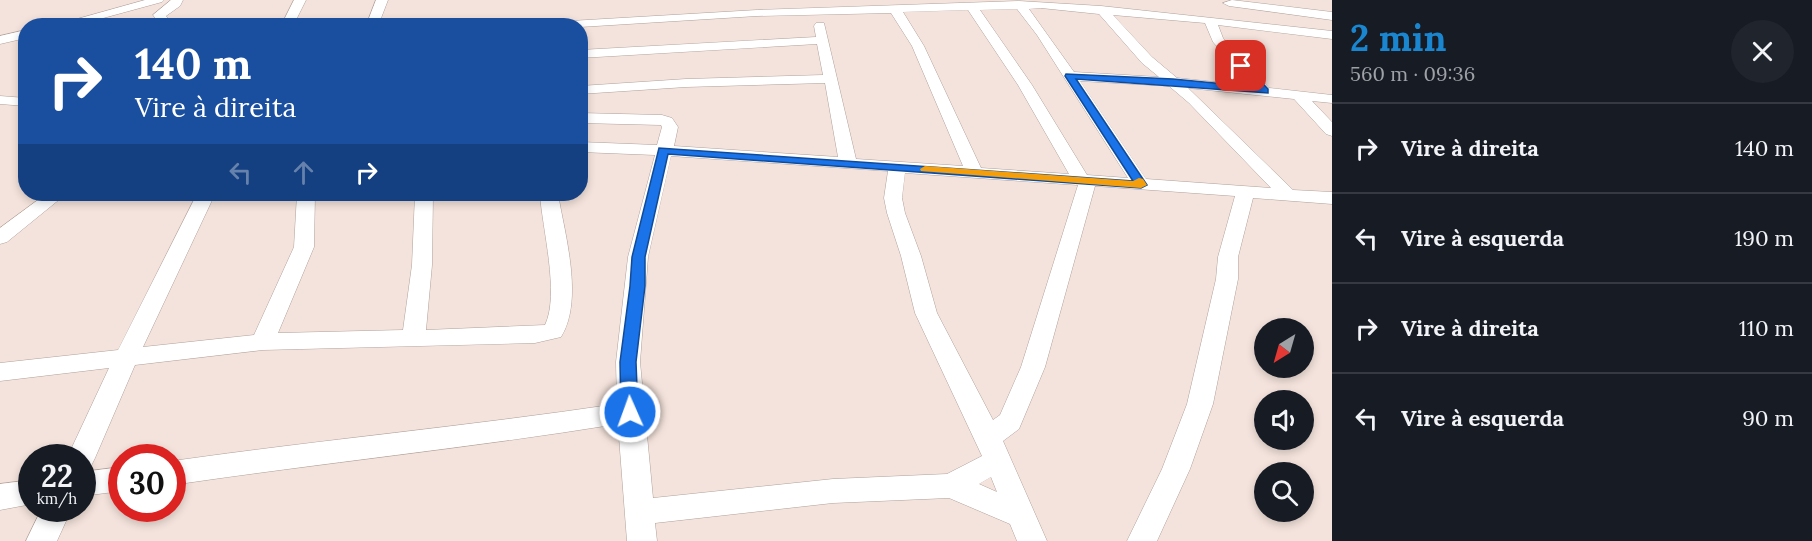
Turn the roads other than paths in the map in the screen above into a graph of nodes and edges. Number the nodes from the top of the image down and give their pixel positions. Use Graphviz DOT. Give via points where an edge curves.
graph roads {
  1 [pos="158,0"];
  2 [pos="177,0"];
  3 [pos="300,0"];
  4 [pos="382,0"];
  5 [pos="766,0"];
  6 [pos="1001,2"];
  7 [pos="1227,2"];
  8 [pos="1069,3"];
  9 [pos="915,4"];
  10 [pos="1019,4"];
  11 [pos="840,5"];
  12 [pos="971,6"];
  13 [pos="894,8"];
  14 [pos="1101,9"];
  15 [pos="813,11"];
  16 [pos="777,12"];
  17 [pos="1332,16"];
  18 [pos="89,18"];
  19 [pos="161,18"];
  20 [pos="290,18"];
  21 [pos="375,18"];
  22 [pos="1210,20"];
  23 [pos="588,23"];
  24 [pos="1260,26"];
  25 [pos="1332,35"];
  26 [pos="18,36"];
  27 [pos="0,40"];
  28 [pos="823,40"];
  29 [pos="588,54"];
  30 [pos="1069,76"];
  31 [pos="829,79"];
  32 [pos="1173,82"];
  33 [pos="630,87"];
  34 [pos="588,90"];
  35 [pos="1264,91"];
  36 [pos="1297,94"];
  37 [pos="1332,99"];
  38 [pos="0,100"];
  39 [pos="18,101"];
  40 [pos="588,118"];
  41 [pos="642,120"];
  42 [pos="1332,131"];
  43 [pos="588,147"];
  44 [pos="663,150"];
  45 [pos="848,163"];
  46 [pos="897,167"];
  47 [pos="975,172"];
  48 [pos="1084,181"];
  49 [pos="1141,185"];
  50 [pos="1245,192"];
  51 [pos="1290,196"];
  52 [pos="1332,198"];
  53 [pos="48,201"];
  54 [pos="203,201"];
  55 [pos="306,201"];
  56 [pos="424,201"];
  57 [pos="550,201"];
  58 [pos="0,238"];
  59 [pos="414,338"];
  60 [pos="264,342"];
  61 [pos="126,358"];
  62 [pos="0,372"];
  63 [pos="630,412"];
  64 [pos="87,444"];
  65 [pos="993,450"];
  66 [pos="186,471"];
  67 [pos="951,486"];
  68 [pos="18,494"];
  69 [pos="0,497"];
  70 [pos="640,512"];
  71 [pos="50,522"];
  72 [pos="1026,528"];
  73 [pos="41,541"];
  74 [pos="642,541"];
  75 [pos="1142,541"];
  1 -- 18 [label="street"];
  2 -- 19 [label="street" via="159,15"];
  3 -- 20 [label="street"];
  4 -- 21 [label="street"];
  5 -- 16 [label="street"];
  6 -- 10 [label="street"];
  6 -- 12 [label="street"];
  7 -- 17 [label="street"];
  7 -- 24 [label="street"];
  8 -- 10 [label="street"];
  8 -- 14 [label="street"];
  9 -- 12 [label="street"];
  9 -- 13 [label="street"];
  10 -- 30 [label="street"];
  11 -- 13 [label="street"];
  11 -- 15 [label="street"];
  12 -- 48 [label="street"];
  13 -- 47 [label="street" via="918,46"];
  14 -- 22 [label="street"];
  14 -- 32 [label="street" via="1147,60"];
  15 -- 16 [label="street"];
  15 -- 28 [label="street"];
  16 -- 23 [label="street"];
  22 -- 24 [label="street"];
  22 -- 35 [label="street" via="1217,39"];
  24 -- 25 [label="street"];
  26 -- 27 [label="street"];
  28 -- 29 [label="street"];
  28 -- 31 [label="street"];
  30 -- 32 [label="street"];
  30 -- 49 [label="street"];
  31 -- 33 [label="street"];
  31 -- 45 [label="street"];
  32 -- 35 [label="street"];
  32 -- 51 [label="street"];
  33 -- 34 [label="street"];
  33 -- 41 [label="street"];
  35 -- 36 [label="street"];
  36 -- 37 [label="street"];
  36 -- 42 [label="street"];
  38 -- 39 [label="street"];
  40 -- 41 [label="street"];
  41 -- 44 [label="street" via="667,121 670,127"];
  43 -- 44 [label="street"];
  44 -- 45 [label="street"];
  44 -- 63 [label="street" via="638,257 628,362"];
  45 -- 46 [label="street"];
  46 -- 47 [label="street"];
  46 -- 65 [label="street" via="893,198 926,313"];
  47 -- 48 [label="street"];
  48 -- 49 [label="street"];
  48 -- 65 [label="street" via="1033,367 1010,422"];
  49 -- 50 [label="street"];
  50 -- 51 [label="street"];
  50 -- 75 [label="street" via="1228,257 1227,279 1200,405 1176,469"];
  51 -- 52 [label="street"];
  53 -- 58 [label="street"];
  54 -- 61 [label="street"];
  55 -- 60 [label="street" via="304,247"];
  56 -- 59 [label="street"];
  57 -- 59 [label="street" via="562,298 560,321 553,331 535,335"];
  59 -- 60 [label="street"];
  60 -- 61 [label="street"];
  61 -- 62 [label="street"];
  61 -- 64 [label="street"];
  63 -- 66 [label="street"];
  63 -- 70 [label="street"];
  65 -- 67 [label="street" via="986,466"];
  65 -- 72 [label="street"];
  67 -- 70 [label="street" via="833,491"];
  67 -- 72 [label="street"];
  68 -- 69 [label="street"];
  70 -- 74 [label="street"];
  71 -- 73 [label="street"];
}
